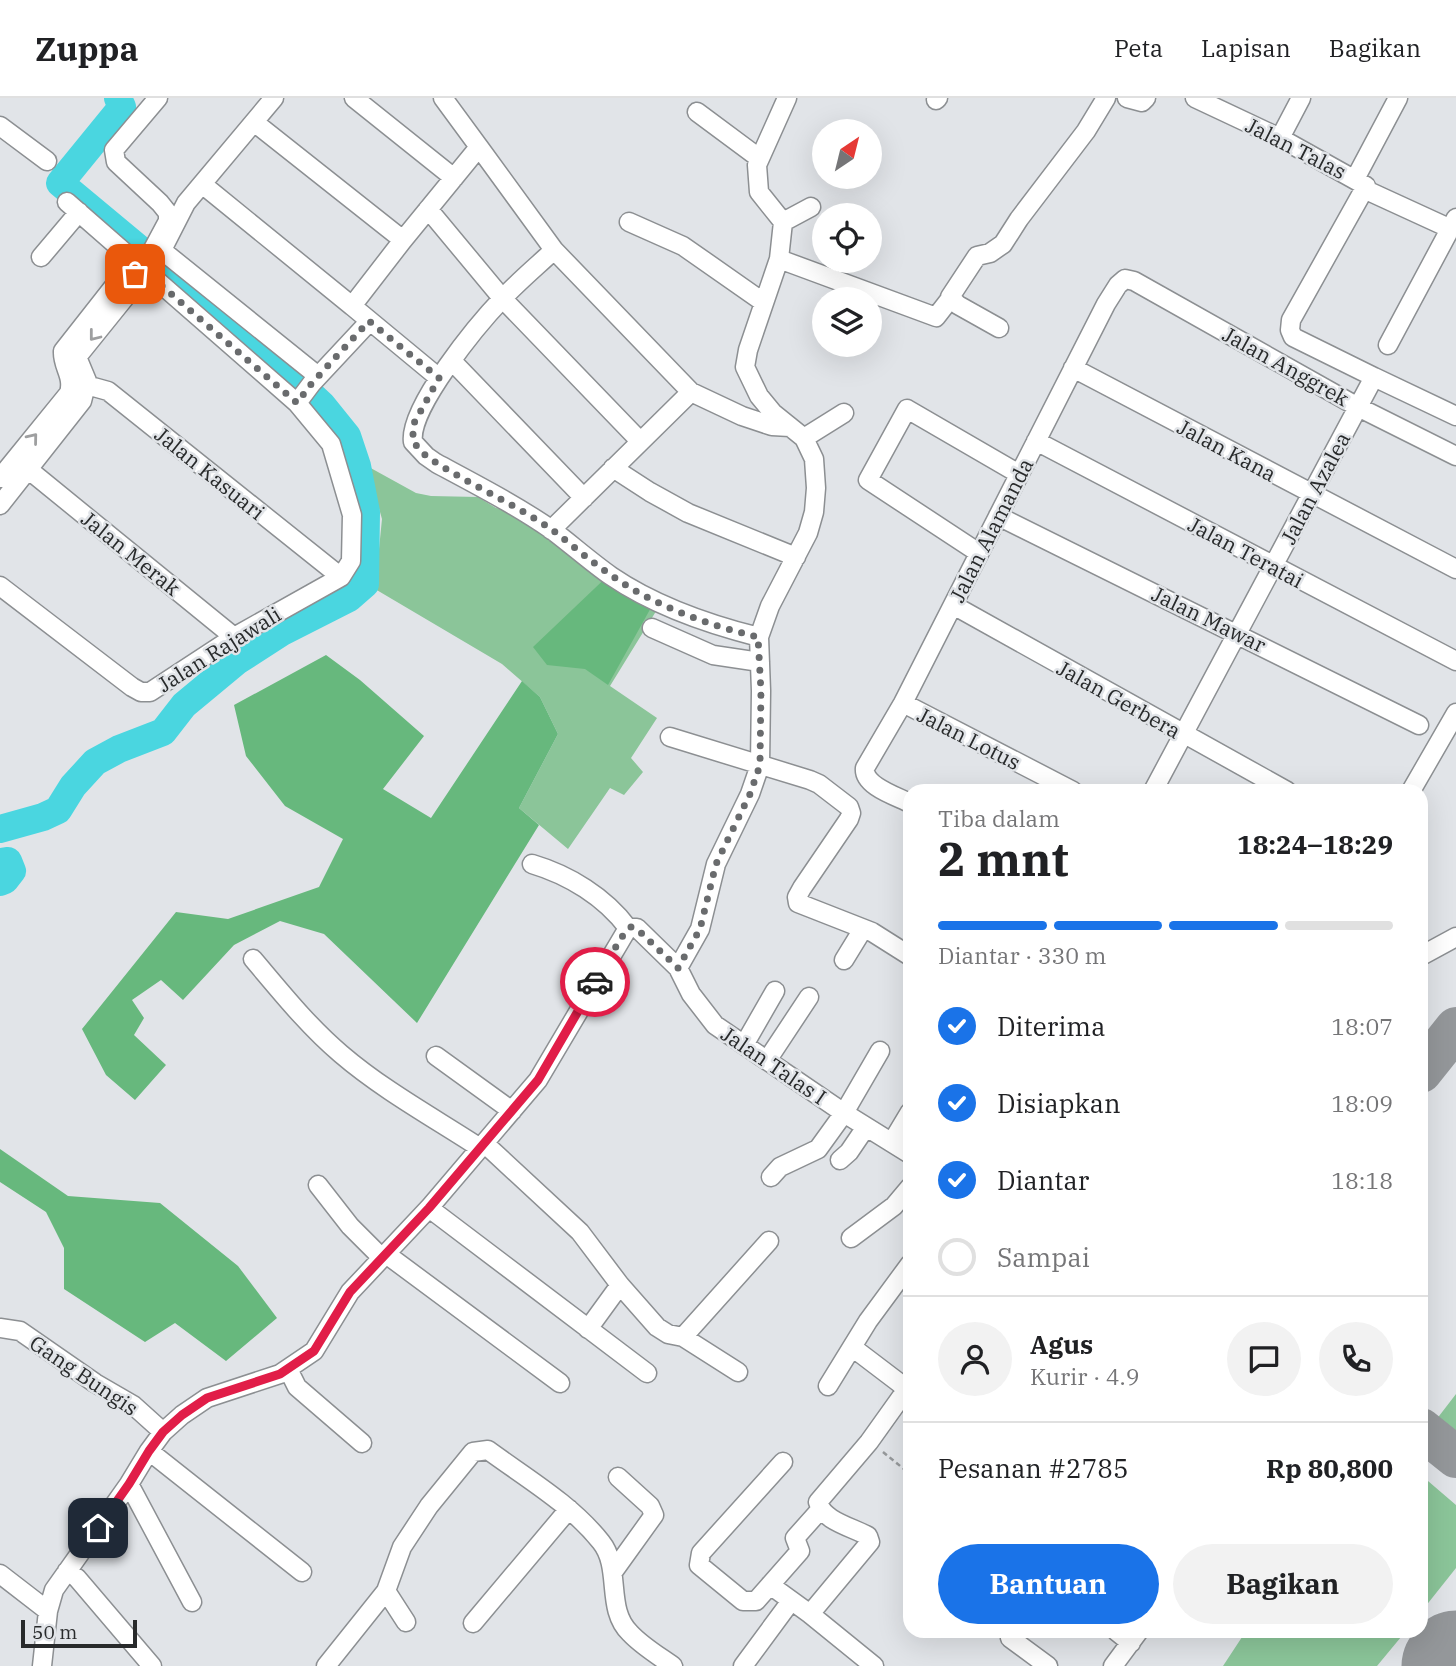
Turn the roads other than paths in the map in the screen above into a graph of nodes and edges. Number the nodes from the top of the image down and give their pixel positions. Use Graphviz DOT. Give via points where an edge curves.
graph roads {
  1 [pos="158,98"];
  2 [pos="274,98"];
  3 [pos="354,98"];
  4 [pos="443,98"];
  5 [pos="787,98"];
  6 [pos="1106,98"];
  7 [pos="1127,98"];
  8 [pos="1146,98"];
  9 [pos="1301,98"];
  10 [pos="1398,98"];
  11 [pos="1198,99"];
  12 [pos="697,112"];
  13 [pos="254,122"];
  14 [pos="0,126"];
  15 [pos="1280,138"];
  16 [pos="479,147"];
  17 [pos="759,158"];
  18 [pos="47,160"];
  19 [pos="454,178"];
  20 [pos="202,184"];
  21 [pos="1360,184"];
  22 [pos="811,208"];
  23 [pos="428,209"];
  24 [pos="629,222"];
  25 [pos="783,222"];
  26 [pos="1453,224"];
  27 [pos="403,240"];
  28 [pos="554,250"];
  29 [pos="41,257"];
  30 [pos="779,259"];
  31 [pos="144,263"];
  32 [pos="1118,285"];
  33 [pos="502,298"];
  34 [pos="950,299"];
  35 [pos="763,302"];
  36 [pos="352,306"];
  37 [pos="369,321"];
  38 [pos="999,328"];
  39 [pos="1388,345"];
  40 [pos="452,361"];
  41 [pos="1073,368"];
  42 [pos="1374,377"];
  43 [pos="439,378"];
  44 [pos="315,380"];
  45 [pos="79,383"];
  46 [pos="691,392"];
  47 [pos="299,401"];
  48 [pos="1358,407"];
  49 [pos="844,413"];
  50 [pos="1456,416"];
  51 [pos="797,433"];
  52 [pos="640,441"];
  53 [pos="1036,441"];
  54 [pos="1456,456"];
  55 [pos="614,468"];
  56 [pos="29,470"];
  57 [pos="1019,474"];
  58 [pos="0,478"];
  59 [pos="1311,495"];
  60 [pos="584,498"];
  61 [pos="0,505"];
  62 [pos="998,516"];
  63 [pos="551,530"];
  64 [pos="979,553"];
  65 [pos="796,557"];
  66 [pos="1273,566"];
  67 [pos="1456,569"];
  68 [pos="341,577"];
  69 [pos="0,586"];
  70 [pos="953,605"];
  71 [pos="652,628"];
  72 [pos="1237,633"];
  73 [pos="234,637"];
  74 [pos="758,637"];
  75 [pos="1456,661"];
  76 [pos="760,662"];
  77 [pos="903,703"];
  78 [pos="1456,713"];
  79 [pos="1419,725"];
  80 [pos="1183,735"];
  81 [pos="670,737"];
  82 [pos="760,765"];
  83 [pos="1059,784"];
  84 [pos="1157,784"];
  85 [pos="1274,784"];
  86 [pos="1415,784"];
  87 [pos="903,799"];
  88 [pos="552,858"];
  89 [pos="532,864"];
  90 [pos="631,928"];
  91 [pos="863,929"];
  92 [pos="1456,937"];
  93 [pos="903,952"];
  94 [pos="1428,952"];
  95 [pos="253,959"];
  96 [pos="844,960"];
  97 [pos="678,968"];
  98 [pos="775,992"];
  99 [pos="809,997"];
  100 [pos="744,1045"];
  101 [pos="880,1051"];
  102 [pos="436,1056"];
  103 [pos="768,1059"];
  104 [pos="512,1111"];
  105 [pos="844,1113"];
  106 [pos="903,1124"];
  107 [pos="866,1127"];
  108 [pos="892,1142"];
  109 [pos="482,1145"];
  110 [pos="903,1149"];
  111 [pos="840,1160"];
  112 [pos="771,1177"];
  113 [pos="318,1185"];
  114 [pos="903,1195"];
  115 [pos="429,1208"];
  116 [pos="850,1238"];
  117 [pos="769,1241"];
  118 [pos="384,1256"];
  119 [pos="903,1274"];
  120 [pos="620,1285"];
  121 [pos="0,1328"];
  122 [pos="588,1329"];
  123 [pos="683,1337"];
  124 [pos="852,1347"];
  125 [pos="288,1369"];
  126 [pos="737,1372"];
  127 [pos="647,1373"];
  128 [pos="560,1383"];
  129 [pos="828,1385"];
  130 [pos="903,1386"];
  131 [pos="903,1392"];
  132 [pos="163,1432"];
  133 [pos="362,1443"];
  134 [pos="149,1451"];
  135 [pos="783,1462"];
  136 [pos="618,1477"];
  137 [pos="129,1484"];
  138 [pos="569,1509"];
  139 [pos="820,1510"];
  140 [pos="67,1571"];
  141 [pos="302,1572"];
  142 [pos="613,1572"];
  143 [pos="0,1574"];
  144 [pos="770,1585"];
  145 [pos="386,1591"];
  146 [pos="791,1601"];
  147 [pos="192,1602"];
  148 [pos="48,1611"];
  149 [pos="810,1614"];
  150 [pos="406,1622"];
  151 [pos="473,1623"];
  152 [pos="1010,1638"];
  153 [pos="1134,1638"];
  154 [pos="42,1666"];
  155 [pos="152,1666"];
  156 [pos="326,1666"];
  157 [pos="673,1666"];
  158 [pos="743,1666"];
  159 [pos="874,1666"];
  160 [pos="1048,1666"];
  161 [pos="1113,1666"];
  1 -- 31 [label="street" via="114,150 116,162 168,213"];
  2 -- 13 [label="street"];
  3 -- 19 [label="street"];
  4 -- 16 [label="street"];
  5 -- 17 [label="street"];
  6 -- 34 [label="street" via="1003,244 977,256"];
  7 -- 8 [label="street" via="1140,102"];
  9 -- 15 [label="street"];
  10 -- 21 [label="street"];
  11 -- 15 [label="street, Jalan Talas"];
  12 -- 17 [label="street"];
  13 -- 20 [label="street"];
  13 -- 27 [label="street"];
  14 -- 18 [label="street"];
  15 -- 21 [label="street, Jalan Talas"];
  16 -- 19 [label="street"];
  16 -- 28 [label="street"];
  17 -- 25 [label="street" via="759,192"];
  19 -- 23 [label="street"];
  20 -- 36 [label="street"];
  20 -- 44 [label="street" via="186,203 164,252"];
  21 -- 26 [label="street, Jalan Talas"];
  21 -- 42 [label="street" via="1290,330 1293,337"];
  22 -- 25 [label="street"];
  23 -- 27 [label="street"];
  23 -- 33 [label="street"];
  24 -- 35 [label="street" via="682,246"];
  25 -- 30 [label="street"];
  26 -- 39 [label="street"];
  27 -- 36 [label="street"];
  28 -- 33 [label="street"];
  28 -- 46 [label="street"];
  29 -- 31 [label="street" via="73,207"];
  30 -- 34 [label="street" via="936,317"];
  30 -- 35 [label="street"];
  31 -- 45 [label="street" via="131,290 78,357 87,380"];
  31 -- 47 [label="street"];
  32 -- 41 [label="street, Jalan Alamanda"];
  32 -- 48 [label="street, Jalan Anggrek" via="1125,279 1134,281"];
  33 -- 40 [label="street"];
  33 -- 52 [label="street"];
  34 -- 38 [label="street"];
  35 -- 51 [label="street" via="745,368 759,396"];
  36 -- 37 [label="street"];
  37 -- 43 [label="street"];
  37 -- 44 [label="street"];
  40 -- 43 [label="street"];
  40 -- 60 [label="street"];
  41 -- 53 [label="street, Jalan Alamanda"];
  41 -- 59 [label="street, Jalan Kana"];
  42 -- 48 [label="street"];
  42 -- 50 [label="street"];
  43 -- 63 [label="street" via="413,425 413,442 436,463"];
  44 -- 47 [label="street"];
  45 -- 56 [label="street" via="82,401"];
  58 -- 45 [label="street, one-way"];
  45 -- 68 [label="street, Jalan Kasuari" via="108,391"];
  46 -- 51 [label="street" via="742,416"];
  46 -- 52 [label="street"];
  47 -- 68 [label="street" via="331,443 352,515 351,561"];
  48 -- 54 [label="street, Jalan Anggrek"];
  48 -- 59 [label="street, Jalan Azalea"];
  49 -- 51 [label="street"];
  51 -- 65 [label="street" via="814,459 816,488 808,533"];
  52 -- 55 [label="street"];
  53 -- 57 [label="street, Jalan Alamanda"];
  53 -- 66 [label="street, Jalan Teratai"];
  55 -- 60 [label="street"];
  55 -- 65 [label="street" via="688,513"];
  56 -- 61 [label="street"];
  56 -- 73 [label="street, Jalan Merak"];
  57 -- 62 [label="street, Jalan Alamanda"];
  57 -- 64 [label="street" via="908,409 868,480"];
  59 -- 66 [label="street, Jalan Azalea"];
  59 -- 67 [label="street, Jalan Kana"];
  60 -- 63 [label="street"];
  62 -- 64 [label="street, Jalan Alamanda"];
  62 -- 72 [label="street, Jalan Mawar"];
  63 -- 74 [label="street" via="612,577 658,602"];
  64 -- 70 [label="street, Jalan Alamanda"];
  65 -- 74 [label="street"];
  66 -- 72 [label="street, Jalan Azalea"];
  66 -- 75 [label="street, Jalan Teratai"];
  68 -- 73 [label="street, Jalan Rajawali"];
  69 -- 73 [label="street, Jalan Rajawali" via="141,692 150,692"];
  70 -- 77 [label="street, Jalan Alamanda"];
  70 -- 80 [label="street, Jalan Gerbera"];
  71 -- 76 [label="street" via="712,655"];
  72 -- 79 [label="street, Jalan Mawar"];
  72 -- 80 [label="street, Jalan Azalea"];
  74 -- 76 [label="street"];
  76 -- 82 [label="street"];
  77 -- 83 [label="street, Jalan Lotus"];
  77 -- 87 [label="street, Jalan Alamanda" via="864,774"];
  78 -- 86 [label="street"];
  80 -- 84 [label="street, Jalan Azalea"];
  80 -- 85 [label="street, Jalan Gerbera"];
  81 -- 82 [label="street"];
  82 -- 91 [label="street" via="819,784 849,807 849,818 797,897 801,906"];
  82 -- 97 [label="street" via="716,864 700,929"];
  88 -- 90 [label="street" via="596,886 630,917"];
  89 -- 90 [label="street" via="583,887"];
  90 -- 97 [label="street, Jalan Talas I"];
  90 -- 104 [label="street" via="538,1080"];
  91 -- 93 [label="street"];
  91 -- 96 [label="street"];
  92 -- 94 [label="street"];
  95 -- 109 [label="street" via="342,1055"];
  97 -- 100 [label="street, Jalan Talas I" via="703,1011"];
  98 -- 100 [label="street"];
  99 -- 103 [label="street"];
  100 -- 103 [label="street, Jalan Talas I"];
  101 -- 105 [label="street"];
  102 -- 104 [label="street"];
  103 -- 105 [label="street, Jalan Talas I"];
  104 -- 109 [label="street"];
  105 -- 107 [label="street, Jalan Talas I"];
  105 -- 112 [label="street" via="818,1149 780,1167"];
  106 -- 108 [label="street"];
  107 -- 108 [label="street, Jalan Talas I"];
  107 -- 111 [label="street"];
  108 -- 110 [label="street, Jalan Talas I"];
  109 -- 115 [label="street"];
  109 -- 120 [label="street" via="580,1232"];
  113 -- 118 [label="street" via="350,1226"];
  114 -- 116 [label="street"];
  115 -- 118 [label="street"];
  115 -- 122 [label="street"];
  117 -- 123 [label="street"];
  118 -- 125 [label="street" via="350,1292 314,1351"];
  118 -- 128 [label="street"];
  119 -- 124 [label="street"];
  120 -- 122 [label="street"];
  120 -- 123 [label="street" via="662,1331"];
  121 -- 132 [label="street, Gang Bungis" via="20,1331 133,1405"];
  122 -- 127 [label="street"];
  123 -- 126 [label="street"];
  124 -- 129 [label="street"];
  124 -- 130 [label="street"];
  125 -- 132 [label="street" via="207,1398"];
  125 -- 133 [label="street" via="297,1387"];
  131 -- 139 [label="street" via="819,1499"];
  132 -- 134 [label="street"];
  134 -- 137 [label="street"];
  134 -- 141 [label="street"];
  135 -- 144 [label="street" via="698,1560 743,1601 756,1601"];
  136 -- 142 [label="street" via="654,1515"];
  137 -- 140 [label="street"];
  137 -- 147 [label="street"];
  138 -- 142 [label="street" via="603,1543"];
  138 -- 145 [label="street" via="488,1450 473,1452 402,1547"];
  138 -- 151 [label="street"];
  139 -- 144 [label="street" via="795,1538 800,1551"];
  139 -- 149 [label="street" via="868,1536 870,1542"];
  140 -- 148 [label="street" via="54,1590"];
  140 -- 155 [label="street"];
  142 -- 157 [label="street" via="616,1608 628,1633"];
  143 -- 148 [label="street"];
  144 -- 146 [label="street"];
  145 -- 150 [label="street"];
  145 -- 156 [label="street"];
  146 -- 149 [label="street"];
  146 -- 158 [label="street"];
  148 -- 154 [label="street"];
  149 -- 159 [label="street"];
  152 -- 160 [label="street"];
  153 -- 161 [label="street"];
}
